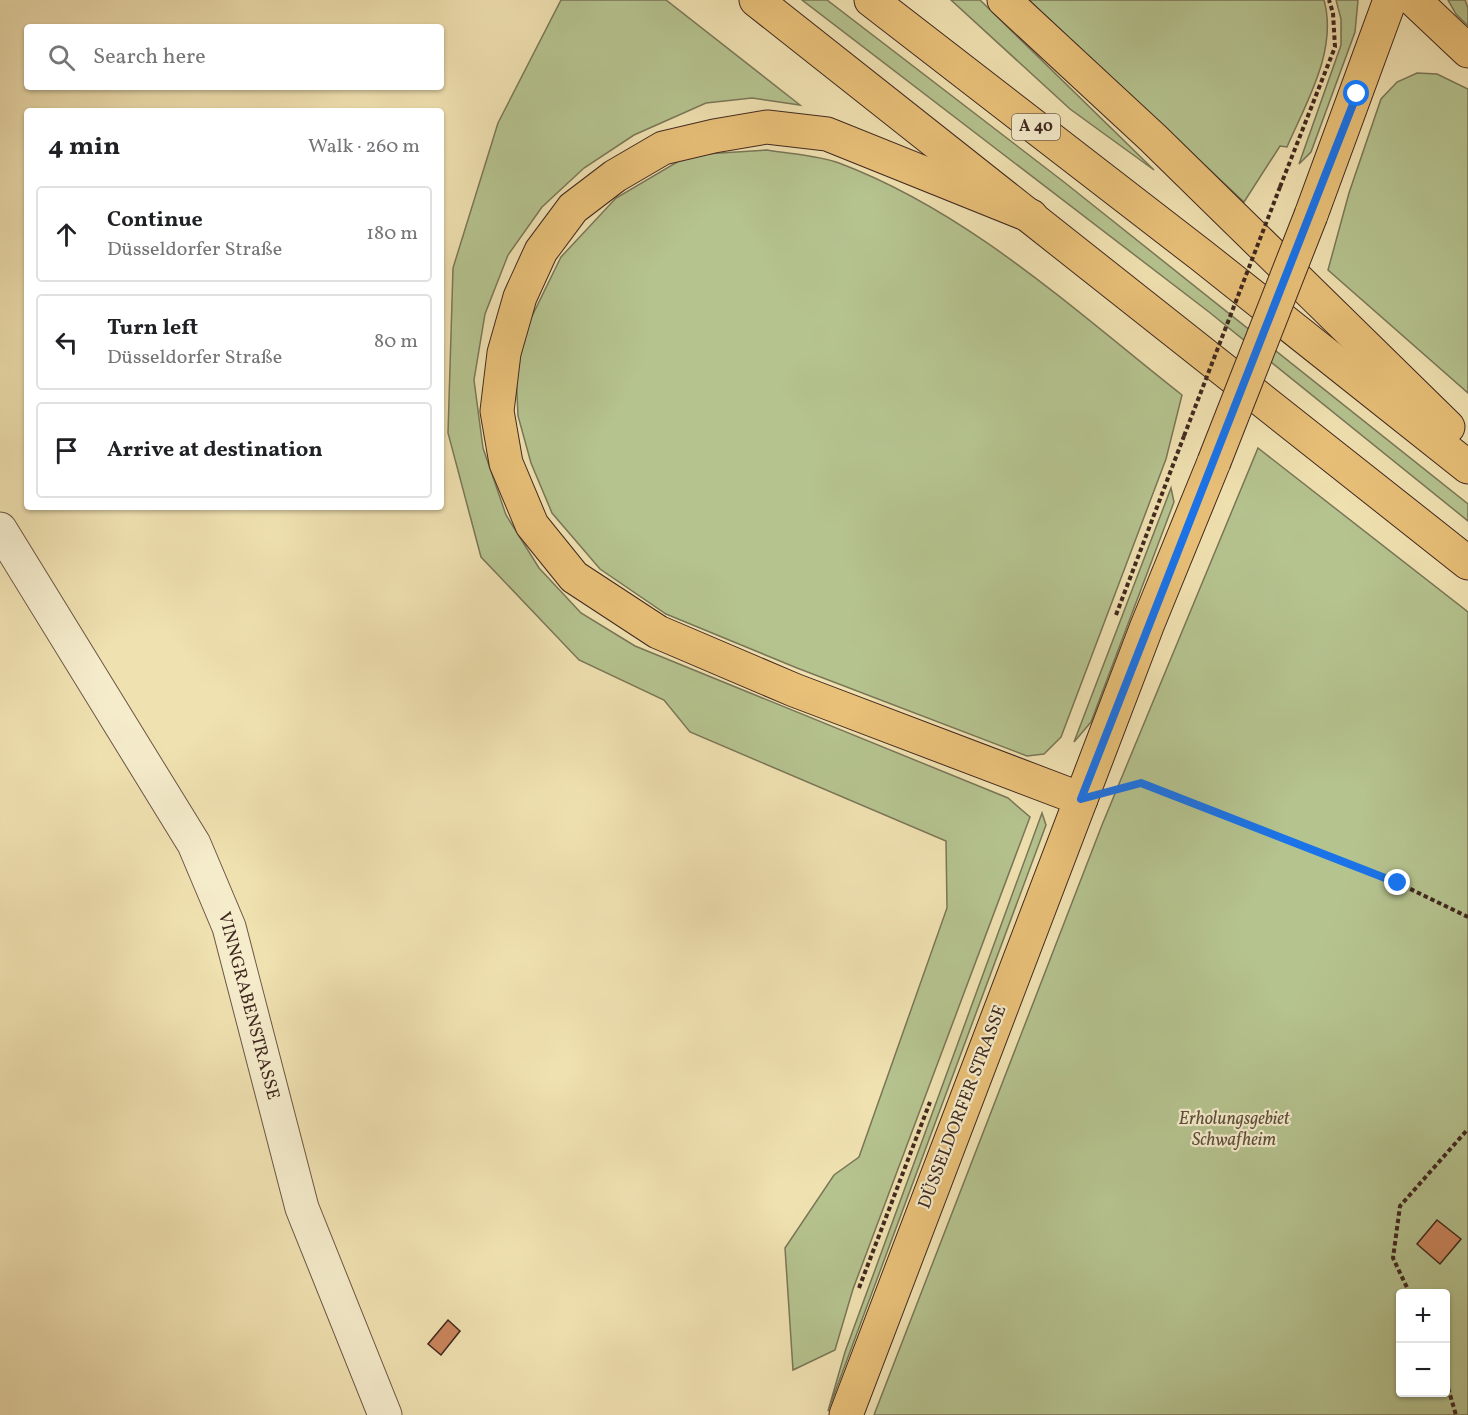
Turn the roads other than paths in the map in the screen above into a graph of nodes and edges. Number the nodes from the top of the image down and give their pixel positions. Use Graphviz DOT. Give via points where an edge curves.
graph roads {
  1 [pos="756,0"];
  2 [pos="871,0"];
  3 [pos="1004,0"];
  4 [pos="1390,0"];
  5 [pos="1414,0"];
  6 [pos="1468,51"];
  7 [pos="1031,216"];
  8 [pos="1468,448"];
  9 [pos="1468,467"];
  10 [pos="0,529"];
  11 [pos="1468,563"];
  12 [pos="1081,799"];
  13 [pos="385,1415"];
  14 [pos="846,1415"];
  1 -- 7 [label="main road"];
  2 -- 9 [label="main road, A 40"];
  3 -- 8 [label="main road" via="1153,138"];
  4 -- 12 [label="main road, DÜSSELDORFER STRASSE, bridge" via="1311,214"];
  5 -- 6 [label="main road"];
  7 -- 11 [label="main road"];
  7 -- 12 [label="main road" via="827,134 767,127 663,148 615,176 573,208 540,251 520,297 504,352 497,411 506,463 532,525 574,577 658,632 794,690"];
  10 -- 13 [label="street, VINNGRABENSTRASSE" via="194,844 229,927 302,1208"];
  12 -- 14 [label="main road, DÜSSELDORFER STRASSE"];
}
